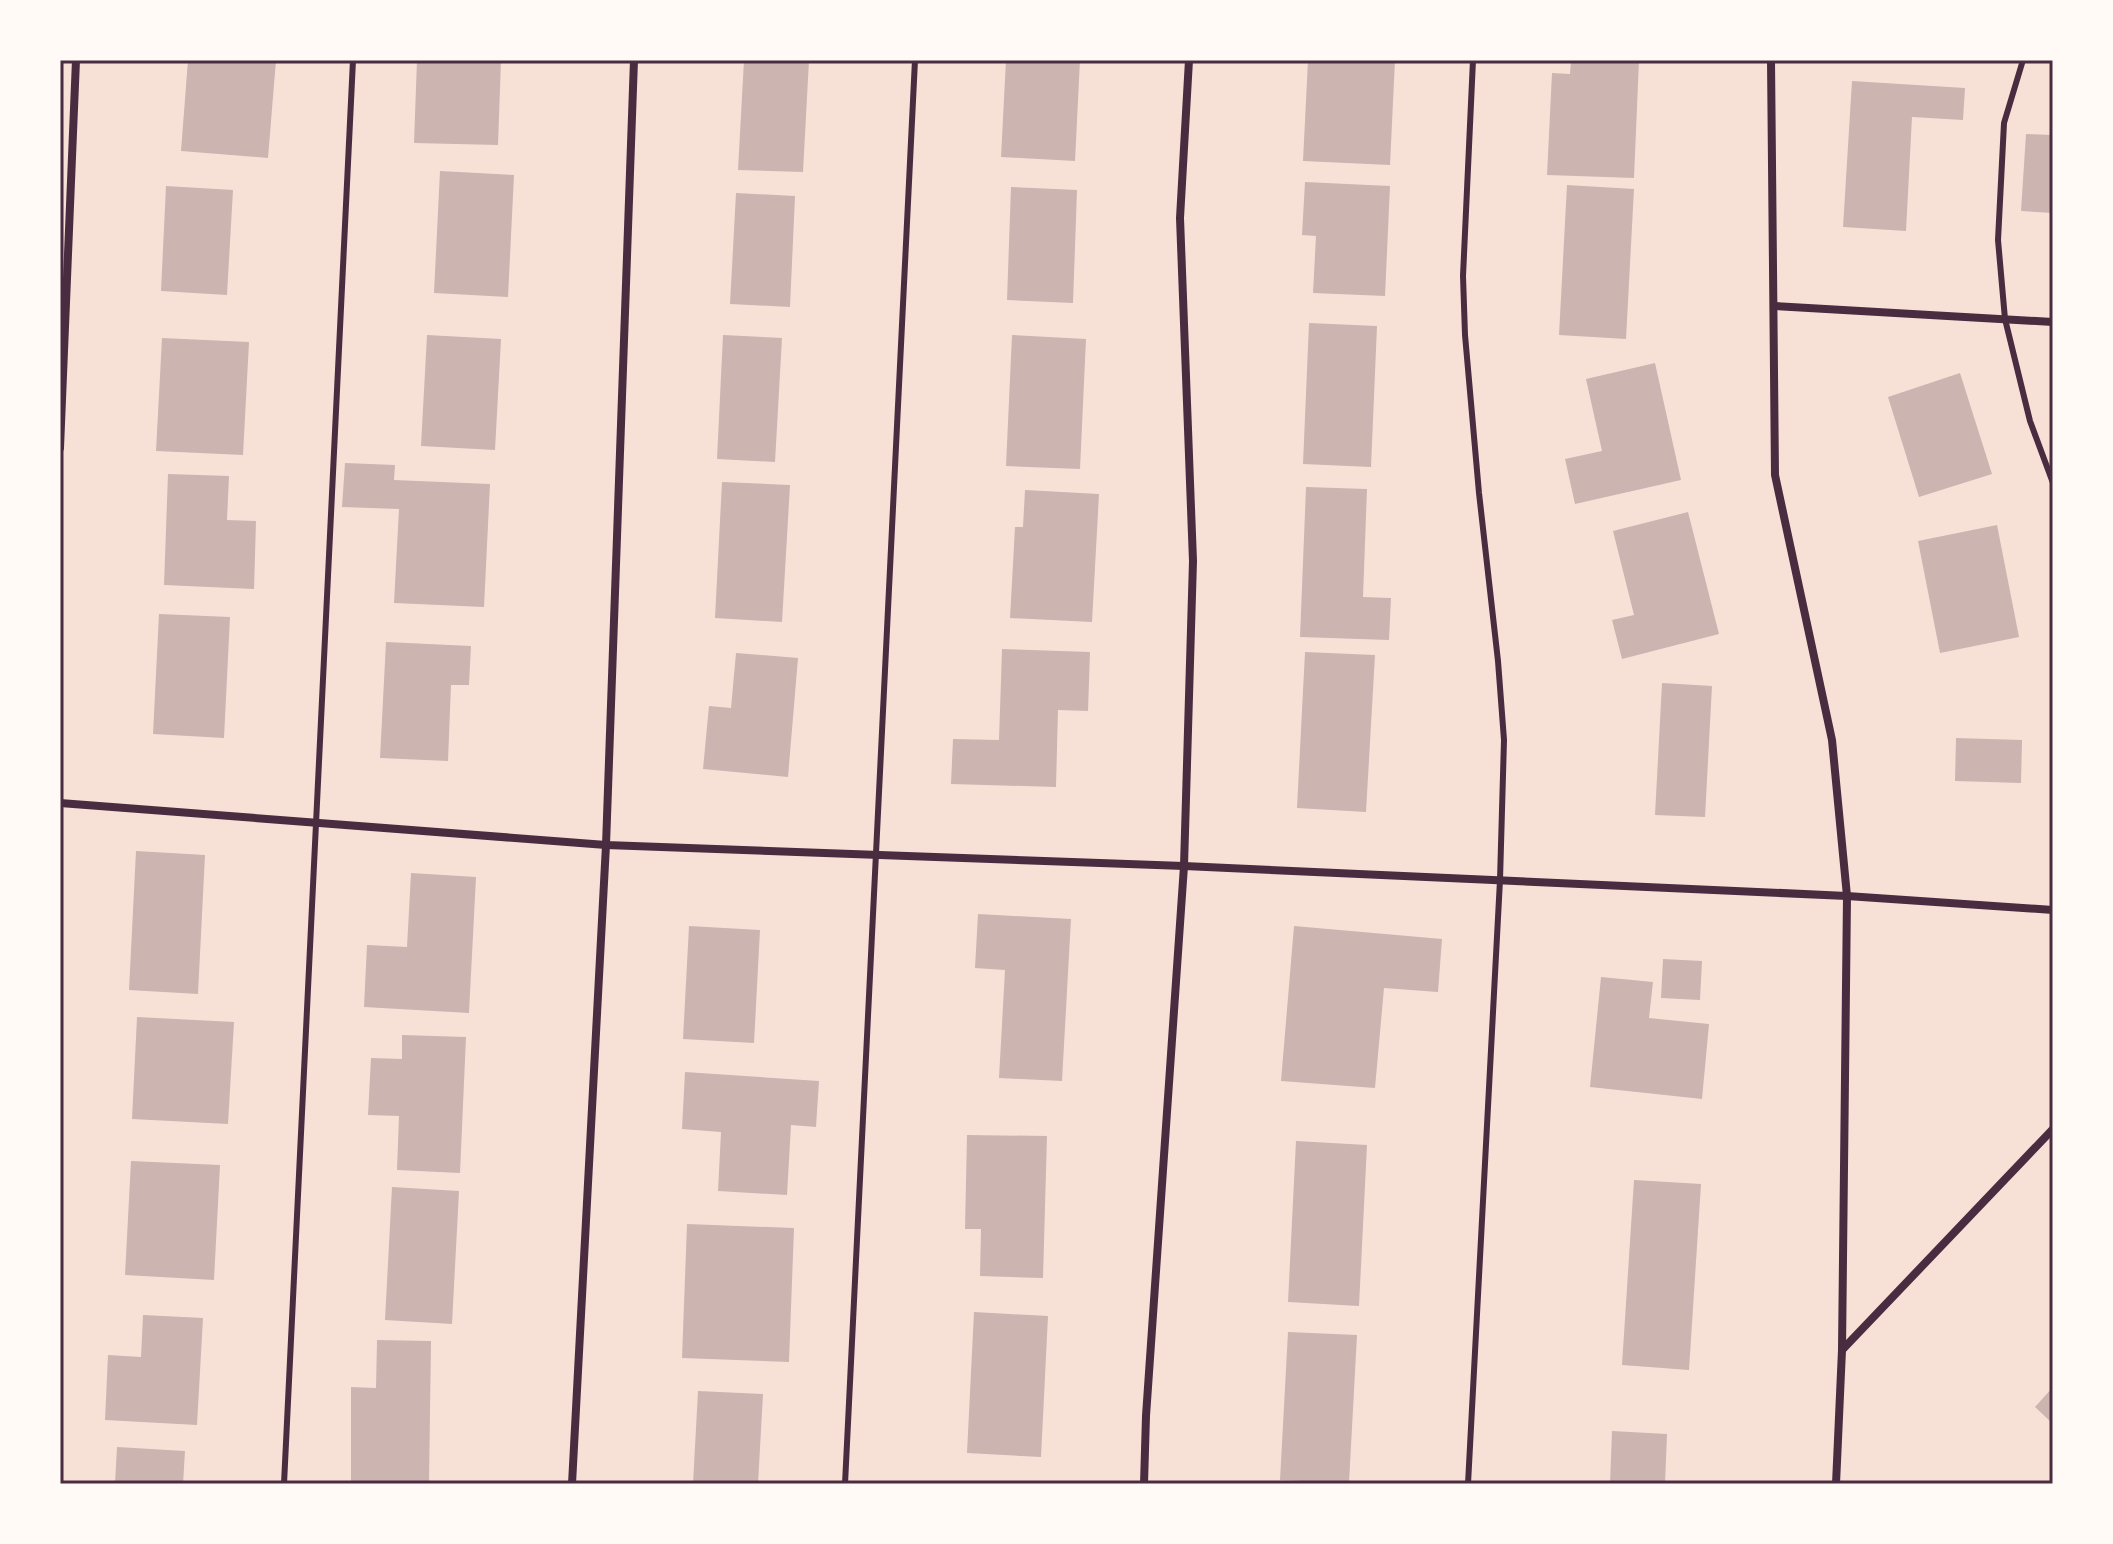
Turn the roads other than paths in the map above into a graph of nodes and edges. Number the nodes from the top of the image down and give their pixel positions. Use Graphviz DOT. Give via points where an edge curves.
graph roads {
  1 [pos="76,60"];
  2 [pos="353,60"];
  3 [pos="634,60"];
  4 [pos="915,60"];
  5 [pos="1189,60"];
  6 [pos="1473,60"];
  7 [pos="1771,60"];
  8 [pos="2023,60"];
  9 [pos="1774,306"];
  10 [pos="2005,319"];
  11 [pos="2053,322"];
  12 [pos="60,448"];
  13 [pos="2053,483"];
  14 [pos="60,803"];
  15 [pos="315,822"];
  16 [pos="606,845"];
  17 [pos="876,855"];
  18 [pos="1184,866"];
  19 [pos="1500,880"];
  20 [pos="1847,896"];
  21 [pos="2053,910"];
  22 [pos="2053,1129"];
  23 [pos="1842,1350"];
  24 [pos="284,1484"];
  25 [pos="572,1484"];
  26 [pos="845,1484"];
  27 [pos="1144,1484"];
  28 [pos="1468,1484"];
  29 [pos="1836,1484"];
  1 -- 12 [label="street"];
  2 -- 15 [label="lane"];
  3 -- 16 [label="street"];
  4 -- 17 [label="lane"];
  5 -- 18 [label="street" via="1180,218 1193,561"];
  6 -- 19 [label="lane" via="1463,276 1504,740"];
  7 -- 9 [label="street"];
  8 -- 10 [label="lane" via="2004,123 1998,240"];
  9 -- 10 [label="street"];
  9 -- 20 [label="street" via="1775,475 1832,740"];
  10 -- 11 [label="street"];
  10 -- 13 [label="lane" via="2030,421"];
  14 -- 15 [label="street"];
  15 -- 16 [label="street"];
  15 -- 24 [label="lane"];
  16 -- 17 [label="street"];
  16 -- 25 [label="street"];
  17 -- 18 [label="street"];
  17 -- 26 [label="lane"];
  18 -- 19 [label="street"];
  18 -- 27 [label="street"];
  19 -- 20 [label="street"];
  19 -- 28 [label="lane"];
  20 -- 21 [label="street"];
  20 -- 23 [label="street"];
  22 -- 23 [label="street"];
  23 -- 29 [label="street"];
}
